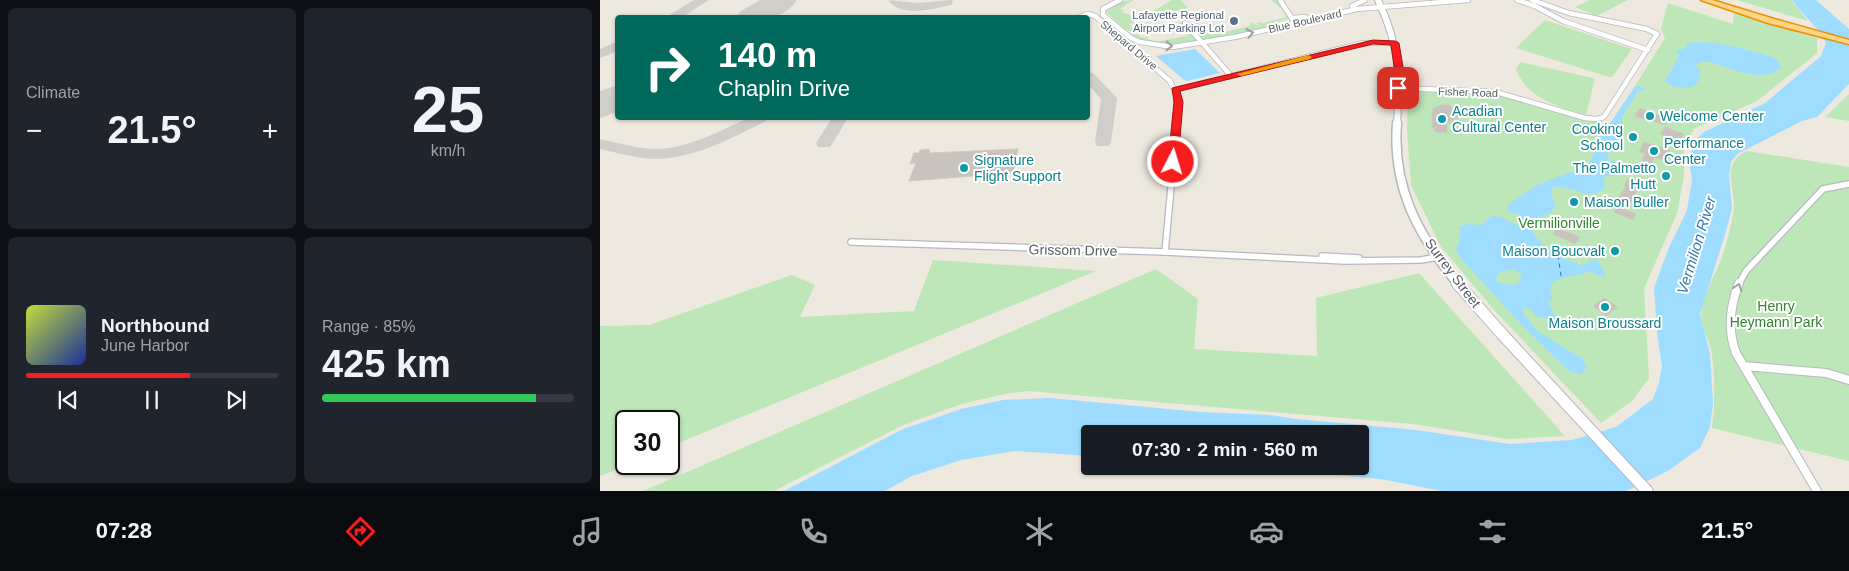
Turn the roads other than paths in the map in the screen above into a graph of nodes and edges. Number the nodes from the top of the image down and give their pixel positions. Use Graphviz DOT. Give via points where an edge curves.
graph roads {
  1 [pos="1118,0"];
  2 [pos="1280,0"];
  3 [pos="1365,0"];
  4 [pos="1468,0"];
  5 [pos="1516,0"];
  6 [pos="1532,0"];
  7 [pos="1705,0"];
  8 [pos="1724,0"];
  9 [pos="1523,1"];
  10 [pos="1379,3"];
  11 [pos="1352,6"];
  12 [pos="1085,15"];
  13 [pos="1293,18"];
  14 [pos="1185,23"];
  15 [pos="1288,24"];
  16 [pos="1849,35"];
  17 [pos="1849,42"];
  18 [pos="1202,43"];
  19 [pos="1395,43"];
  20 [pos="1648,50"];
  21 [pos="1231,76"];
  22 [pos="1398,88"];
  23 [pos="1175,90"];
  24 [pos="1174,149"];
  25 [pos="1849,184"];
  26 [pos="851,242"];
  27 [pos="1165,252"];
  28 [pos="1438,258"];
  29 [pos="1744,366"];
  30 [pos="1849,380"];
  31 [pos="1574,412"];
  32 [pos="1643,487"];
  33 [pos="1817,491"];
  1 -- 18 [label="street, Blue Boulevard, one-way" via="1102,12 1131,38 1165,47"];
  2 -- 13 [label="street"];
  3 -- 11 [label="street, Blue Boulevard"];
  4 -- 10 [label="street"];
  5 -- 9 [label="street"];
  6 -- 20 [label="street, Fisher Road" via="1569,13 1652,30 1657,36"];
  7 -- 17 [label="highway"];
  8 -- 16 [label="highway"];
  9 -- 20 [label="street" via="1563,21"];
  10 -- 11 [label="street, Blue Boulevard"];
  10 -- 15 [label="street, Blue Boulevard"];
  10 -- 19 [label="street, Surrey Street"];
  11 -- 13 [label="street, Blue Boulevard"];
  12 -- 23 [label="street, Shepard Drive" via="1095,16 1163,74"];
  13 -- 15 [label="street"];
  14 -- 18 [label="street"];
  18 -- 15 [label="street, Blue Boulevard, one-way"];
  18 -- 21 [label="street"];
  19 -- 21 [label="street" via="1363,43"];
  19 -- 22 [label="street, Surrey Street"];
  20 -- 22 [label="street, Fisher Road" via="1605,115 1597,119 1496,92"];
  21 -- 23 [label="street"];
  22 -- 28 [label="street, Surrey Street" via="1395,155 1399,177 1414,216"];
  23 -- 24 [label="street" via="1178,102"];
  24 -- 27 [label="street"];
  29 -- 25 [label="street, one-way" via="1732,342 1730,327 1740,279 1823,189"];
  26 -- 27 [label="street, Grissom Drive"];
  27 -- 28 [label="street, Grissom Drive" via="1338,256 1384,261"];
  28 -- 31 [label="street, Surrey Street" via="1474,303"];
  29 -- 30 [label="street" via="1826,373"];
  29 -- 33 [label="street"];
  31 -- 32 [label="street, Surrey Street"];
}
